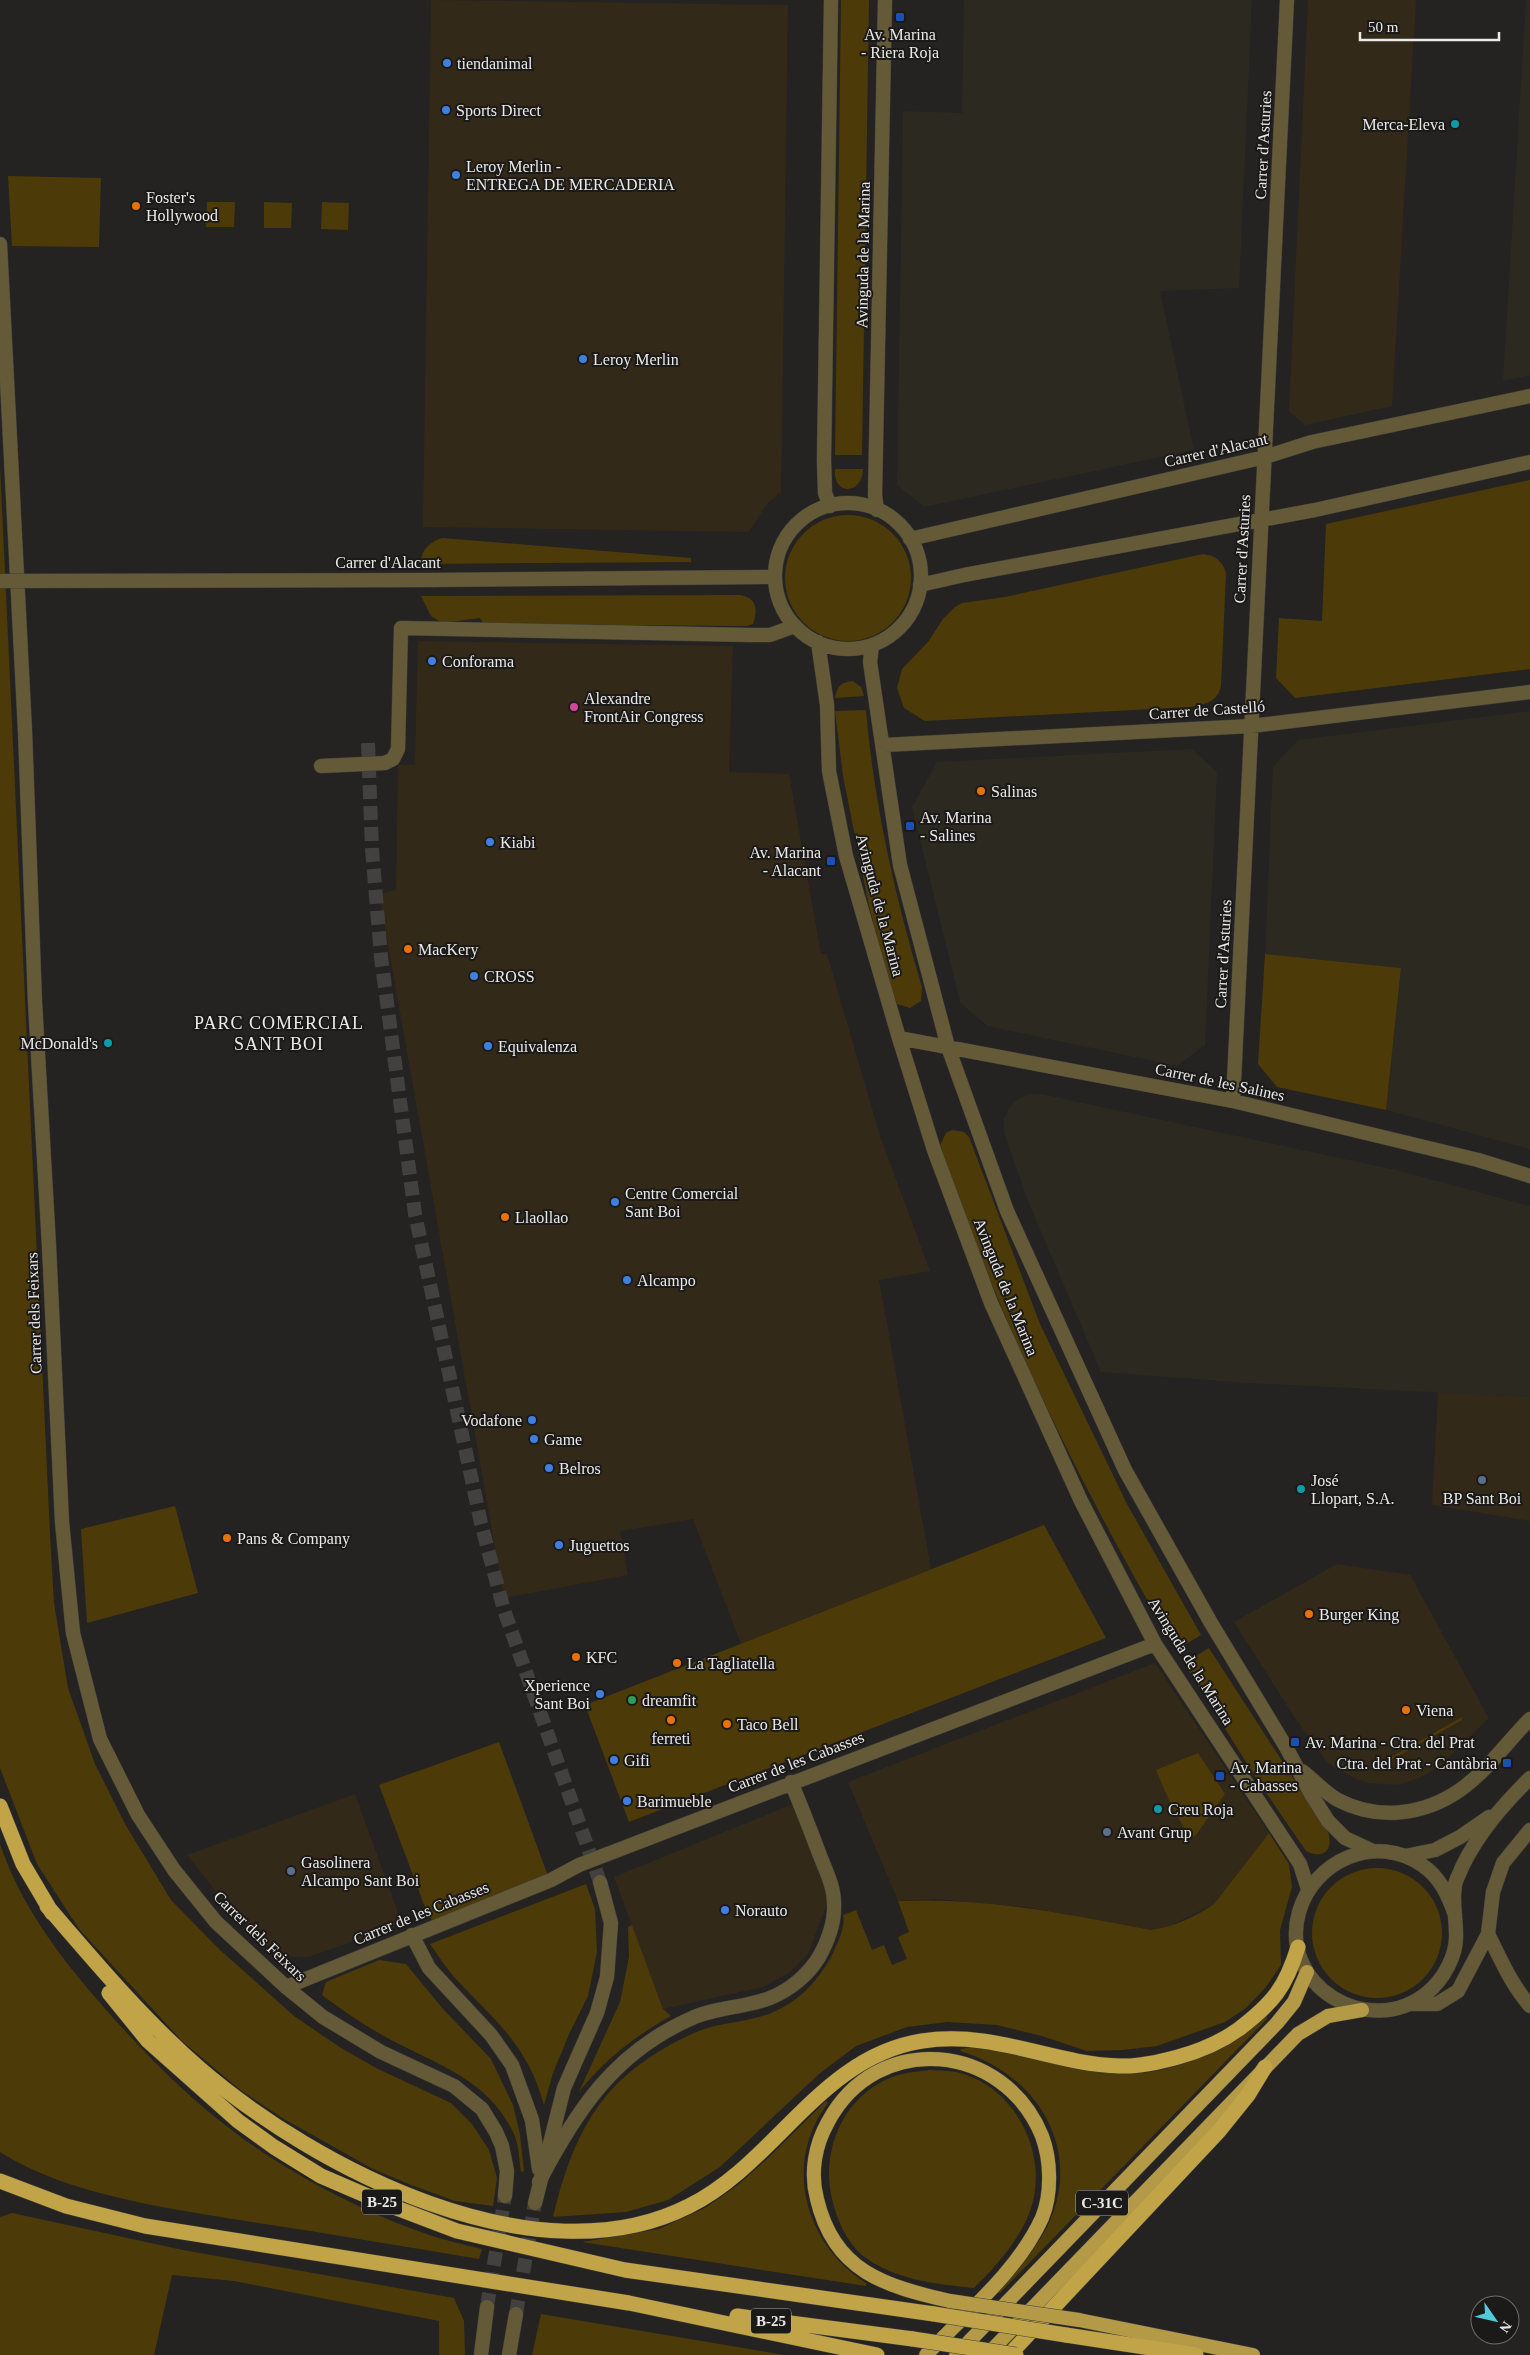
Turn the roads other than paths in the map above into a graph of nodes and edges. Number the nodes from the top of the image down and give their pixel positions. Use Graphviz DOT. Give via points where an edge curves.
graph roads {
  1 [pos="831,0"];
  2 [pos="885,0"];
  3 [pos="1287,0"];
  4 [pos="0,244"];
  5 [pos="1530,396"];
  6 [pos="1265,457"];
  7 [pos="1530,462"];
  8 [pos="830,506"];
  9 [pos="877,510"];
  10 [pos="1261,520"];
  11 [pos="910,538"];
  12 [pos="775,577"];
  13 [pos="0,581"];
  14 [pos="920,585"];
  15 [pos="795,626"];
  16 [pos="818,642"];
  17 [pos="872,645"];
  18 [pos="1530,692"];
  19 [pos="1251,726"];
  20 [pos="884,745"];
  21 [pos="321,766"];
  22 [pos="899,1038"];
  23 [pos="948,1047"];
  24 [pos="1233,1101"];
  25 [pos="1530,1176"];
  26 [pos="1155,1644"];
  27 [pos="1530,1719"];
  28 [pos="1298,1767"];
  29 [pos="1530,1778"];
  30 [pos="791,1782"];
  31 [pos="0,1806"];
  32 [pos="1498,1810"];
  33 [pos="1530,1830"];
  34 [pos="1373,1851"];
  35 [pos="1405,1856"];
  36 [pos="600,1882"];
  37 [pos="1308,1889"];
  38 [pos="47,1906"];
  39 [pos="1455,1915"];
  40 [pos="1488,1934"];
  41 [pos="412,1935"];
  42 [pos="1298,1947"];
  43 [pos="1307,1972"];
  44 [pos="286,1987"];
  45 [pos="1409,2004"];
  46 [pos="1530,2006"];
  47 [pos="1362,2010"];
  48 [pos="1265,2067"];
  49 [pos="539,2182"];
  50 [pos="5,2183"];
  51 [pos="505,2196"];
  52 [pos="535,2203"];
  53 [pos="629,2303"];
  54 [pos="487,2307"];
  55 [pos="516,2314"];
  56 [pos="481,2355"];
  57 [pos="509,2355"];
  58 [pos="877,2355"];
  59 [pos="926,2355"];
  60 [pos="956,2355"];
  61 [pos="987,2355"];
  62 [pos="1009,2355"];
  63 [pos="1016,2355"];
  64 [pos="1196,2355"];
  65 [pos="1253,2355"];
  1 -- 8 [label="street" via="824,460 825,493"];
  2 -- 9 [label="street, Avinguda de la Marina"];
  3 -- 6 [label="street, Carrer d'Asturies"];
  4 -- 44 [label="street, Carrer dels Feixars" via="25,731 38,1068 62,1522 73,1634 100,1739 138,1815 174,1870 216,1922"];
  5 -- 6 [label="street, Carrer d'Alacant" via="1312,442"];
  6 -- 10 [label="street, Carrer d'Asturies"];
  6 -- 11 [label="street, Carrer d'Alacant"];
  7 -- 10 [label="street"];
  8 -- 9 [label="street" via="850,503"];
  8 -- 12 [label="street" via="809,514 792,529 778,555"];
  9 -- 11 [label="street" via="892,519"];
  10 -- 14 [label="street"];
  10 -- 19 [label="street, Carrer d'Asturies"];
  11 -- 14 [label="street" via="919,561"];
  12 -- 13 [label="street, Carrer d'Alacant, bridge"];
  12 -- 15 [label="street" via="782,607"];
  14 -- 17 [label="street" via="913,608 904,622"];
  15 -- 16 [label="street"];
  15 -- 21 [label="street" via="770,635 401,628 398,749 393,759"];
  16 -- 17 [label="street" via="844,648"];
  16 -- 22 [label="street, Avinguda de la Marina" via="827,705 829,771 846,856"];
  17 -- 20 [label="street, Avinguda de la Marina" via="870,662"];
  18 -- 19 [label="street, Carrer de Castelló"];
  19 -- 20 [label="street, Carrer de Castelló"];
  19 -- 24 [label="street, Carrer d'Asturies"];
  20 -- 23 [label="street, Avinguda de la Marina" via="900,865"];
  22 -- 23 [label="street, Carrer de les Salines"];
  22 -- 26 [label="street, Avinguda de la Marina" via="934,1150 991,1303 1081,1501"];
  23 -- 24 [label="street, Carrer de les Salines"];
  23 -- 28 [label="street, Avinguda de la Marina" via="1006,1211 1125,1470 1218,1636"];
  24 -- 25 [label="street, Carrer de les Salines" via="1478,1160"];
  26 -- 30 [label="street, Carrer de les Cabasses"];
  26 -- 37 [label="street, Avinguda de la Marina" via="1300,1864"];
  27 -- 28 [label="street, Avinguda de la Marina" via="1461,1790 1433,1805 1409,1812 1384,1814 1358,1809 1336,1799"];
  28 -- 34 [label="street, Avinguda de la Marina" via="1311,1794 1337,1832"];
  29 -- 32 [label="street"];
  30 -- 41 [label="street, Carrer de les Cabasses" via="578,1865 551,1880"];
  30 -- 49 [label="street" via="833,1893 832,1923 815,1962 806,1974 782,1992 691,2018 636,2052 604,2081 578,2113"];
  31 -- 38 [label="highway, B-25" via="23,1864"];
  32 -- 35 [label="street" via="1435,1850"];
  32 -- 39 [label="street" via="1471,1849 1455,1884"];
  33 -- 40 [label="street" via="1511,1851 1498,1877 1491,1902"];
  34 -- 35 [label="street"];
  34 -- 37 [label="street" via="1354,1854 1336,1862"];
  35 -- 39 [label="street" via="1422,1865 1437,1879"];
  36 -- 49 [label="street" via="611,1923 607,1977 597,2013 564,2088"];
  37 -- 42 [label="street" via="1298,1917"];
  38 -- 42 [label="highway" via="155,2028 219,2084 278,2127 350,2169 429,2202 509,2225 556,2231 587,2231 634,2224 690,2206 736,2174 849,2070 874,2055 906,2044 946,2038 986,2040 1085,2062 1121,2066 1156,2063 1195,2052 1228,2037 1277,1995 1290,1973"];
  38 -- 64 [label="highway, B-25, bridge" via="148,2041 238,2121 321,2176 386,2204 457,2231 625,2270"];
  39 -- 45 [label="street" via="1452,1958 1442,1977 1427,1993"];
  40 -- 45 [label="street" via="1458,1991 1437,2004"];
  40 -- 46 [label="street" via="1504,1969"];
  41 -- 44 [label="street, Carrer de les Cabasses"];
  41 -- 49 [label="street" via="430,1968 491,2035 512,2065 532,2120"];
  42 -- 43 [label="street"];
  43 -- 47 [label="street" via="1336,2000"];
  43 -- 60 [label="highway, C-31C" via="1294,2002 1277,2023"];
  44 -- 51 [label="street, Carrer dels Feixars" via="346,2032 454,2086 474,2101 490,2120 502,2146 507,2171"];
  45 -- 47 [label="street" via="1386,2011"];
  47 -- 48 [label="highway, C-31C" via="1328,2016 1312,2024"];
  48 -- 61 [label="highway, C-31C"];
  48 -- 62 [label="highway" via="1219,2132"];
  49 -- 52 [label="street"];
  50 -- 53 [label="highway, B-25" via="66,2206 145,2226"];
  53 -- 58 [label="highway"];
  53 -- 63 [label="highway, B-25, bridge"];
  54 -- 56 [label="street"];
  55 -- 57 [label="street"];
  59 -- 65 [label="highway, bridge" via="1012,2265 1042,2217 1048,2193 1045,2144 1022,2100 996,2078 958,2061 931,2058 908,2060 886,2067 849,2092 832,2115 819,2144 814,2188 820,2214 845,2256 891,2286 950,2301 1079,2320"];
}
